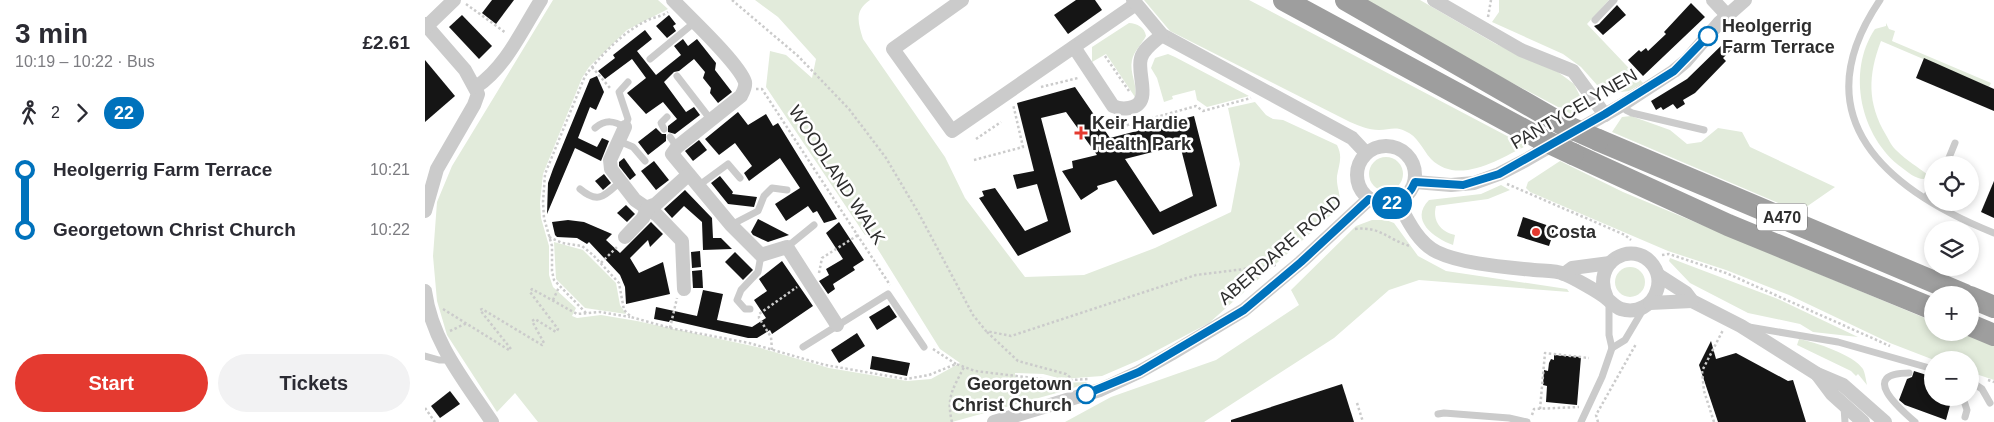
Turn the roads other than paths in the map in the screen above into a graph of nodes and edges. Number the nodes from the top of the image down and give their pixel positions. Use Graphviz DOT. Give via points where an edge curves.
graph roads {
  1 [pos="454,0"];
  2 [pos="541,0"];
  3 [pos="962,0"];
  4 [pos="1284,0"];
  5 [pos="1346,0"];
  6 [pos="1434,0"];
  7 [pos="1614,0"];
  8 [pos="1713,0"];
  9 [pos="1745,0"];
  10 [pos="1880,0"];
  11 [pos="1135,2"];
  12 [pos="672,5"];
  13 [pos="1727,15"];
  14 [pos="1595,20"];
  15 [pos="695,22"];
  16 [pos="426,25"];
  17 [pos="1162,35"];
  18 [pos="1074,47"];
  19 [pos="650,59"];
  20 [pos="677,76"];
  21 [pos="628,82"];
  22 [pos="476,87"];
  23 [pos="1622,104"];
  24 [pos="1605,114"];
  25 [pos="667,117"];
  26 [pos="711,120"];
  27 [pos="625,127"];
  28 [pos="595,128"];
  29 [pos="664,129"];
  30 [pos="1704,130"];
  31 [pos="619,141"];
  32 [pos="1955,143"];
  33 [pos="1366,153"];
  34 [pos="1950,156"];
  35 [pos="645,162"];
  36 [pos="688,175"];
  37 [pos="740,178"];
  38 [pos="621,181"];
  39 [pos="1415,182"];
  40 [pos="698,186"];
  41 [pos="580,189"];
  42 [pos="787,190"];
  43 [pos="1924,197"];
  44 [pos="1369,199"];
  45 [pos="1398,202"];
  46 [pos="648,207"];
  47 [pos="425,211"];
  48 [pos="1947,211"];
  49 [pos="731,225"];
  50 [pos="814,225"];
  51 [pos="1994,233"];
  52 [pos="625,237"];
  53 [pos="787,247"];
  54 [pos="761,255"];
  55 [pos="1609,263"];
  56 [pos="1564,274"];
  57 [pos="1658,275"];
  58 [pos="1944,286"];
  59 [pos="684,289"];
  60 [pos="426,297"];
  61 [pos="1608,300"];
  62 [pos="1692,301"];
  63 [pos="1979,301"];
  64 [pos="1647,305"];
  65 [pos="1924,305"];
  66 [pos="1994,307"];
  67 [pos="750,309"];
  68 [pos="837,325"];
  69 [pos="1741,326"];
  70 [pos="1979,329"];
  71 [pos="1994,335"];
  72 [pos="803,347"];
  73 [pos="924,347"];
  74 [pos="1613,348"];
  75 [pos="425,356"];
  76 [pos="449,360"];
  77 [pos="1924,366"];
  78 [pos="1817,374"];
  79 [pos="1909,374"];
  80 [pos="1979,388"];
  81 [pos="1990,403"];
  82 [pos="1844,406"];
  83 [pos="1966,406"];
  84 [pos="1438,414"];
  85 [pos="1965,416"];
  86 [pos="1492,420"];
  87 [pos="492,422"];
  88 [pos="994,422"];
  89 [pos="1527,422"];
  90 [pos="1581,422"];
  91 [pos="1845,422"];
  92 [pos="1863,422"];
  93 [pos="1885,422"];
  94 [pos="1915,422"];
  1 -- 16 [label="street"];
  2 -- 22 [label="street" via="493,74"];
  3 -- 18 [label="street" via="893,49 952,131"];
  4 -- 65 [label="highway, A470, bridge" via="1539,138 1729,225"];
  5 -- 58 [label="highway, A470, bridge" via="1561,124"];
  6 -- 24 [label="street" via="1521,50 1573,71"];
  7 -- 14 [label="lane"];
  8 -- 13 [label="street"];
  9 -- 13 [label="street, PANTYCELYNEN"];
  10 -- 43 [label="lane" via="1859,35 1852,55 1850,101 1855,122 1874,156 1889,172"];
  11 -- 17 [label="street"];
  11 -- 18 [label="street"];
  12 -- 15 [label="street"];
  13 -- 23 [label="street, PANTYCELYNEN" via="1686,61"];
  15 -- 19 [label="lane"];
  15 -- 26 [label="street" via="745,81 741,96"];
  16 -- 22 [label="street"];
  17 -- 18 [label="street" via="1147,48 1141,59 1142,99 1136,106 1123,109 1113,106"];
  17 -- 33 [label="street" via="1352,138"];
  20 -- 26 [label="lane"];
  21 -- 27 [label="lane" via="619,92 628,120"];
  22 -- 47 [label="street" via="477,100 437,169"];
  23 -- 24 [label="street, PANTYCELYNEN"];
  23 -- 30 [label="lane" via="1632,113"];
  24 -- 39 [label="street, PANTYCELYNEN" via="1487,179 1451,185"];
  25 -- 29 [label="lane" via="661,123"];
  26 -- 36 [label="street" via="674,142 672,154"];
  27 -- 28 [label="lane" via="615,122 601,122"];
  27 -- 31 [label="street"];
  31 -- 35 [label="lane" via="633,147"];
  31 -- 38 [label="street" via="609,165"];
  32 -- 34 [label="lane"];
  33 -- 39 [label="street" via="1383,145 1401,149 1413,163"];
  33 -- 44 [label="street" via="1360,159 1356,176 1362,193"];
  36 -- 40 [label="street"];
  36 -- 46 [label="street" via="656,204"];
  37 -- 40 [label="lane" via="728,164"];
  38 -- 41 [label="lane" via="597,199"];
  38 -- 46 [label="street" via="635,200"];
  39 -- 45 [label="street" via="1409,194"];
  40 -- 49 [label="street"];
  42 -- 49 [label="lane" via="772,188 764,196 758,211"];
  44 -- 45 [label="street" via="1383,204"];
  44 -- 88 [label="street, ABERDARE ROAD" via="1244,310 1139,372 1075,398"];
  45 -- 56 [label="street" via="1415,233 1436,252 1487,264"];
  46 -- 52 [label="street" via="643,218"];
  46 -- 59 [label="street" via="682,240"];
  48 -- 51 [label="lane"];
  49 -- 54 [label="street"];
  50 -- 53 [label="lane"];
  53 -- 54 [label="street"];
  53 -- 68 [label="street"];
  54 -- 67 [label="lane" via="758,272 741,290 737,300 745,309"];
  55 -- 56 [label="street" via="1572,268"];
  55 -- 57 [label="street" via="1619,256 1643,256"];
  55 -- 61 [label="street" via="1602,280"];
  56 -- 61 [label="street"];
  57 -- 62 [label="street" via="1687,293"];
  57 -- 64 [label="street" via="1657,290"];
  60 -- 76 [label="street" via="437,336"];
  61 -- 64 [label="street" via="1622,310 1630,311"];
  61 -- 74 [label="lane" via="1609,335"];
  62 -- 64 [label="street"];
  62 -- 69 [label="street"];
  63 -- 66 [label="highway"];
  64 -- 74 [label="lane" via="1625,340"];
  68 -- 72 [label="lane"];
  68 -- 73 [label="lane" via="888,294"];
  69 -- 77 [label="lane" via="1837,342"];
  69 -- 78 [label="street"];
  70 -- 71 [label="highway"];
  74 -- 90 [label="lane"];
  75 -- 76 [label="lane"];
  76 -- 87 [label="street"];
  78 -- 82 [label="street"];
  78 -- 93 [label="street" via="1843,385"];
  79 -- 94 [label="lane" via="1899,373 1888,379 1884,389"];
  80 -- 81 [label="lane"];
  82 -- 91 [label="lane"];
  82 -- 92 [label="street"];
  83 -- 85 [label="lane"];
  84 -- 86 [label="lane"];
  86 -- 89 [label="lane"];
}
